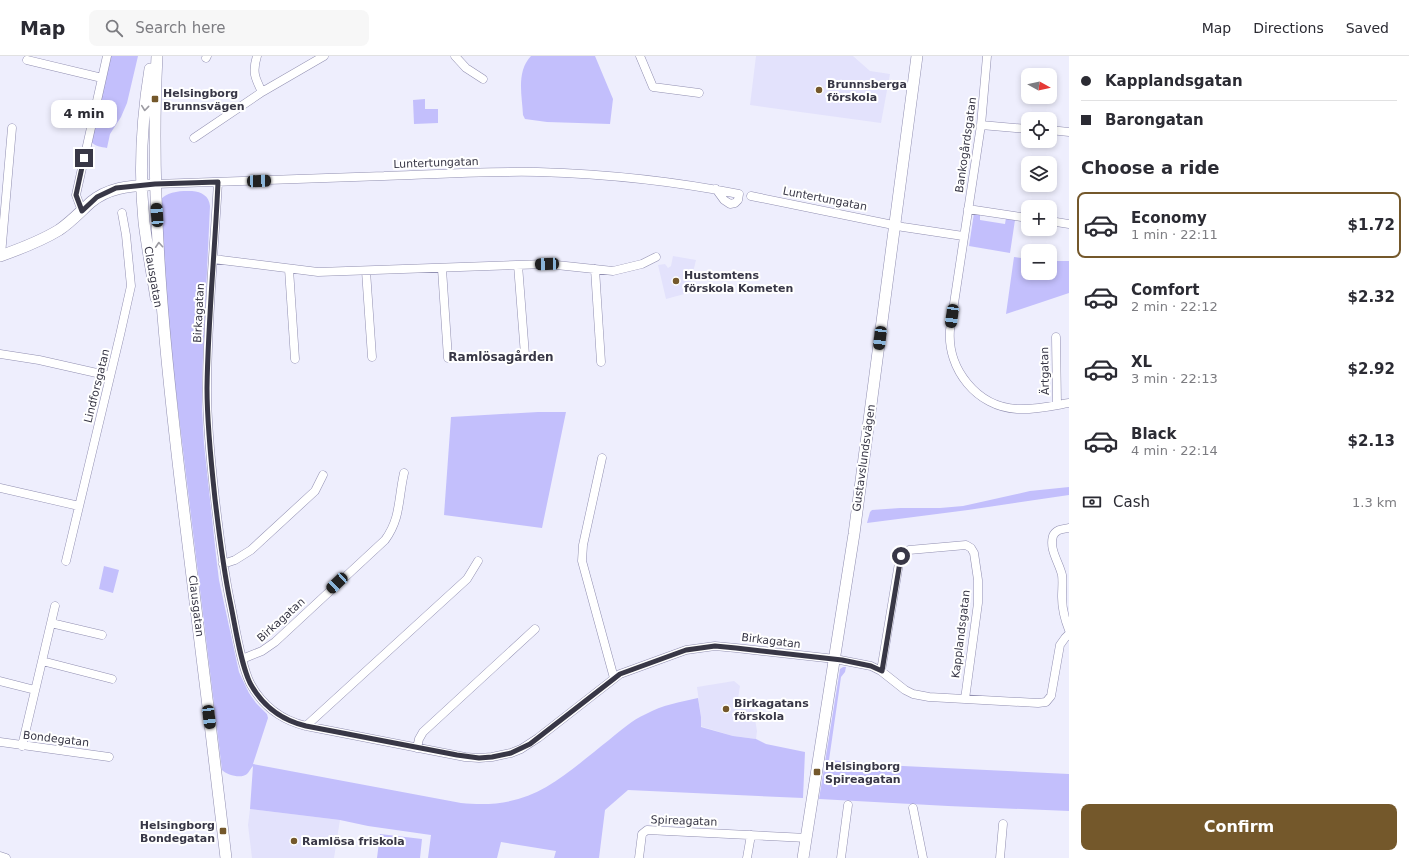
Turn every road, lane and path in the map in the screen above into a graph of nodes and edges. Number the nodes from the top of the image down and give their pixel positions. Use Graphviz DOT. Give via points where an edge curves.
graph roads {
  1 [pos="107,56"];
  2 [pos="152,56"];
  3 [pos="157,56"];
  4 [pos="257,56"];
  5 [pos="324,56"];
  6 [pos="455,56"];
  7 [pos="640,56"];
  8 [pos="917,56"];
  9 [pos="987,56"];
  10 [pos="27,60"];
  11 [pos="102,78"];
  12 [pos="483,79"];
  13 [pos="262,92"];
  14 [pos="698,92"];
  15 [pos="980,125"];
  16 [pos="12,128"];
  17 [pos="1021,128"];
  18 [pos="1057,131"];
  19 [pos="1069,132"];
  20 [pos="194,138"];
  21 [pos="218,182"];
  22 [pos="155,184"];
  23 [pos="142,185"];
  24 [pos="716,189"];
  25 [pos="751,196"];
  26 [pos="968,209"];
  27 [pos="82,211"];
  28 [pos="122,213"];
  29 [pos="1021,217"];
  30 [pos="1057,222"];
  31 [pos="894,224"];
  32 [pos="1069,224"];
  33 [pos="963,236"];
  34 [pos="1,256"];
  35 [pos="656,257"];
  36 [pos="213,259"];
  37 [pos="518,265"];
  38 [pos="289,269"];
  39 [pos="442,269"];
  40 [pos="595,269"];
  41 [pos="366,271"];
  42 [pos="1056,337"];
  43 [pos="0,354"];
  44 [pos="166,354"];
  45 [pos="525,355"];
  46 [pos="372,357"];
  47 [pos="448,358"];
  48 [pos="295,359"];
  49 [pos="601,362"];
  50 [pos="110,376"];
  51 [pos="1069,403"];
  52 [pos="1057,405"];
  53 [pos="602,458"];
  54 [pos="404,473"];
  55 [pos="323,475"];
  56 [pos="0,488"];
  57 [pos="79,506"];
  58 [pos="1069,528"];
  59 [pos="66,561"];
  60 [pos="478,561"];
  61 [pos="223,564"];
  62 [pos="55,606"];
  63 [pos="51,623"];
  64 [pos="535,629"];
  65 [pos="1069,630"];
  66 [pos="1069,634"];
  67 [pos="102,635"];
  68 [pos="242,659"];
  69 [pos="835,660"];
  70 [pos="42,661"];
  71 [pos="882,671"];
  72 [pos="614,678"];
  73 [pos="112,680"];
  74 [pos="0,681"];
  75 [pos="35,690"];
  76 [pos="964,699"];
  77 [pos="306,726"];
  78 [pos="0,742"];
  79 [pos="22,746"];
  80 [pos="417,748"];
  81 [pos="109,756"];
  82 [pos="848,805"];
  83 [pos="914,808"];
  84 [pos="1003,824"];
  85 [pos="751,835"];
  86 [pos="807,838"];
  87 [pos="0,856"];
  88 [pos="6,858"];
  89 [pos="226,858"];
  90 [pos="639,858"];
  91 [pos="748,858"];
  92 [pos="803,858"];
  93 [pos="841,858"];
  94 [pos="923,858"];
  95 [pos="1000,858"];
  1 -- 11 [label="street"];
  2 -- 23 [label="main road, Clausgatan, one-way" via="144,123"];
  3 -- 22 [label="main road, Clausgatan" via="154,117"];
  4 -- 13 [label="street" via="254,76"];
  5 -- 13 [label="street"];
  6 -- 12 [label="street" via="466,68"];
  7 -- 14 [label="street" via="653,87"];
  8 -- 31 [label="main road, Gustavslundsvägen"];
  9 -- 15 [label="street, Bankogårdsgatan"];
  10 -- 11 [label="street"];
  11 -- 27 [label="street" via="76,195"];
  13 -- 20 [label="street"];
  15 -- 17 [label="street"];
  15 -- 26 [label="street, Bankogårdsgatan"];
  16 -- 34 [label="street"];
  18 -- 19 [label="street"];
  21 -- 22 [label="street, Luntertungatan"];
  21 -- 24 [label="street, Luntertungatan" via="539,172 632,178"];
  21 -- 36 [label="street, Birkagatan"];
  22 -- 23 [label="main road"];
  44 -- 22 [label="main road, Clausgatan, one-way"];
  23 -- 27 [label="main road" via="116,188 106,192"];
  23 -- 44 [label="main road, Clausgatan" via="144,222"];
  25 -- 31 [label="street, Luntertungatan"];
  26 -- 29 [label="street"];
  26 -- 33 [label="street, Bankogårdsgatan"];
  27 -- 34 [label="main road" via="59,230"];
  28 -- 50 [label="street, Lindforsgatan" via="131,286"];
  30 -- 32 [label="street"];
  31 -- 33 [label="street"];
  31 -- 69 [label="main road, Gustavslundsvägen"];
  33 -- 52 [label="street, Bankogårdsgatan" via="949,341 954,362 961,375 974,392 1001,406 1024,409"];
  35 -- 40 [label="street" via="622,270"];
  36 -- 38 [label="street"];
  36 -- 61 [label="street, Birkagatan" via="207,409"];
  37 -- 39 [label="street"];
  37 -- 40 [label="street"];
  37 -- 45 [label="street"];
  38 -- 41 [label="street" via="318,272"];
  38 -- 48 [label="street"];
  39 -- 41 [label="street"];
  39 -- 47 [label="street"];
  40 -- 49 [label="street"];
  41 -- 46 [label="street"];
  42 -- 52 [label="street, Ärtgatan"];
  43 -- 50 [label="street"];
  44 -- 89 [label="main road, Clausgatan"];
  50 -- 57 [label="street, Lindforsgatan"];
  51 -- 52 [label="street, Bankogårdsgatan"];
  53 -- 72 [label="street" via="583,545 582,561"];
  54 -- 68 [label="street, Birkagatan" via="396,520 385,540 275,642 262,651"];
  55 -- 61 [label="street" via="315,491 251,550"];
  56 -- 57 [label="street"];
  57 -- 59 [label="street, Lindforsgatan"];
  58 -- 65 [label="street" via="1057,531 1052,541 1062,574 1062,601"];
  60 -- 77 [label="street" via="466,579"];
  61 -- 68 [label="street, Birkagatan"];
  62 -- 63 [label="street"];
  63 -- 67 [label="street"];
  63 -- 70 [label="street"];
  64 -- 80 [label="street" via="423,732"];
  66 -- 76 [label="street" via="1060,644 1052,692 1046,702 1034,704"];
  68 -- 77 [label="street, Birkagatan" via="250,682 263,700 283,718"];
  69 -- 71 [label="street, Birkagatan" via="871,666"];
  69 -- 72 [label="street, Birkagatan" via="708,647 679,653"];
  69 -- 86 [label="main road, Gustavslundsvägen"];
  70 -- 73 [label="street"];
  70 -- 75 [label="street"];
  71 -- 76 [label="street" via="913,694"];
  71 -- 76 [label="street, Kapplandsgatan" via="899,563 904,551 966,545 974,553 978,603"];
  72 -- 80 [label="street, Birkagatan" via="538,738 511,753 479,758"];
  74 -- 75 [label="street"];
  75 -- 79 [label="street"];
  77 -- 80 [label="street, Birkagatan"];
  78 -- 79 [label="street, Bondegatan"];
  79 -- 81 [label="street, Bondegatan"];
  82 -- 93 [label="street"];
  83 -- 94 [label="street"];
  84 -- 95 [label="street"];
  85 -- 86 [label="street, Spireagatan"];
  85 -- 90 [label="street, Spireagatan" via="647,830 642,834"];
  85 -- 91 [label="street"];
  86 -- 92 [label="main road, Gustavslundsvägen"];
  87 -- 88 [label="street"];
}
